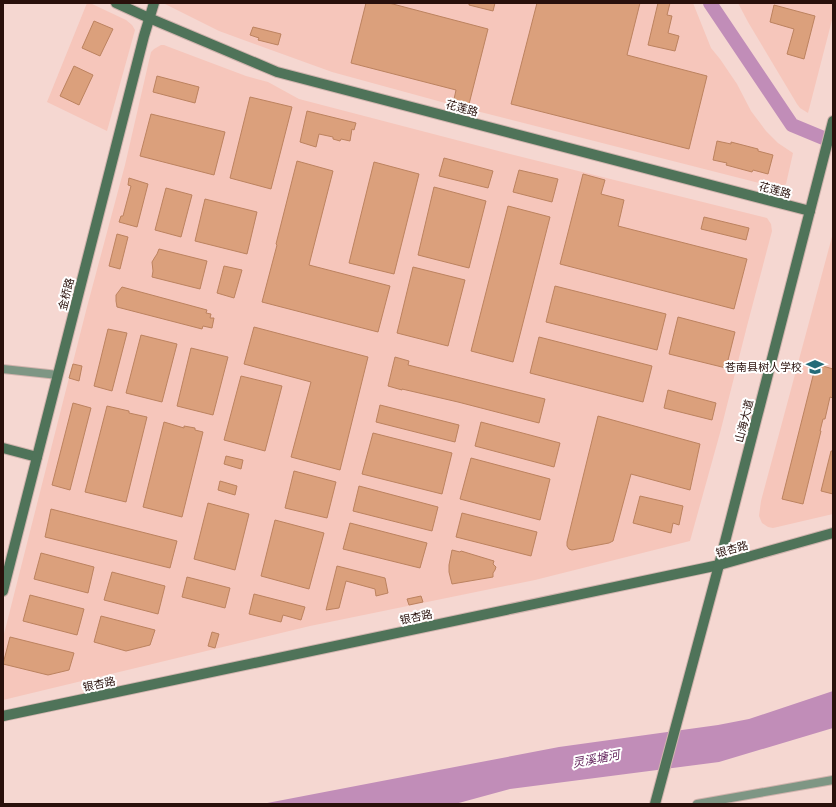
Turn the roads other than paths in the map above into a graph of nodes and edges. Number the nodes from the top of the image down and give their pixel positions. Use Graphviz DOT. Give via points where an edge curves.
graph roads {
  1 [pos="116,3"];
  2 [pos="154,3"];
  3 [pos="149,18"];
  4 [pos="833,121"];
  5 [pos="810,211"];
  6 [pos="3,369"];
  7 [pos="58,375"];
  8 [pos="3,448"];
  9 [pos="37,457"];
  10 [pos="833,533"];
  11 [pos="719,565"];
  12 [pos="3,591"];
  13 [pos="3,716"];
  14 [pos="833,780"];
  15 [pos="655,804"];
  16 [pos="697,804"];
  1 -- 3 [label="street, 花莲路"];
  2 -- 3 [label="street, 金桥路"];
  3 -- 5 [label="street, 花莲路" via="277,72"];
  3 -- 7 [label="street, 金桥路"];
  4 -- 5 [label="street, 山海大道"];
  5 -- 11 [label="street, 山海大道"];
  6 -- 7 [label="street"];
  7 -- 9 [label="street, 金桥路"];
  8 -- 9 [label="street"];
  9 -- 12 [label="street, 金桥路"];
  10 -- 11 [label="street, 银杏路"];
  11 -- 13 [label="street, 银杏路"];
  11 -- 15 [label="street, 山海大道"];
  14 -- 16 [label="street"];
}
